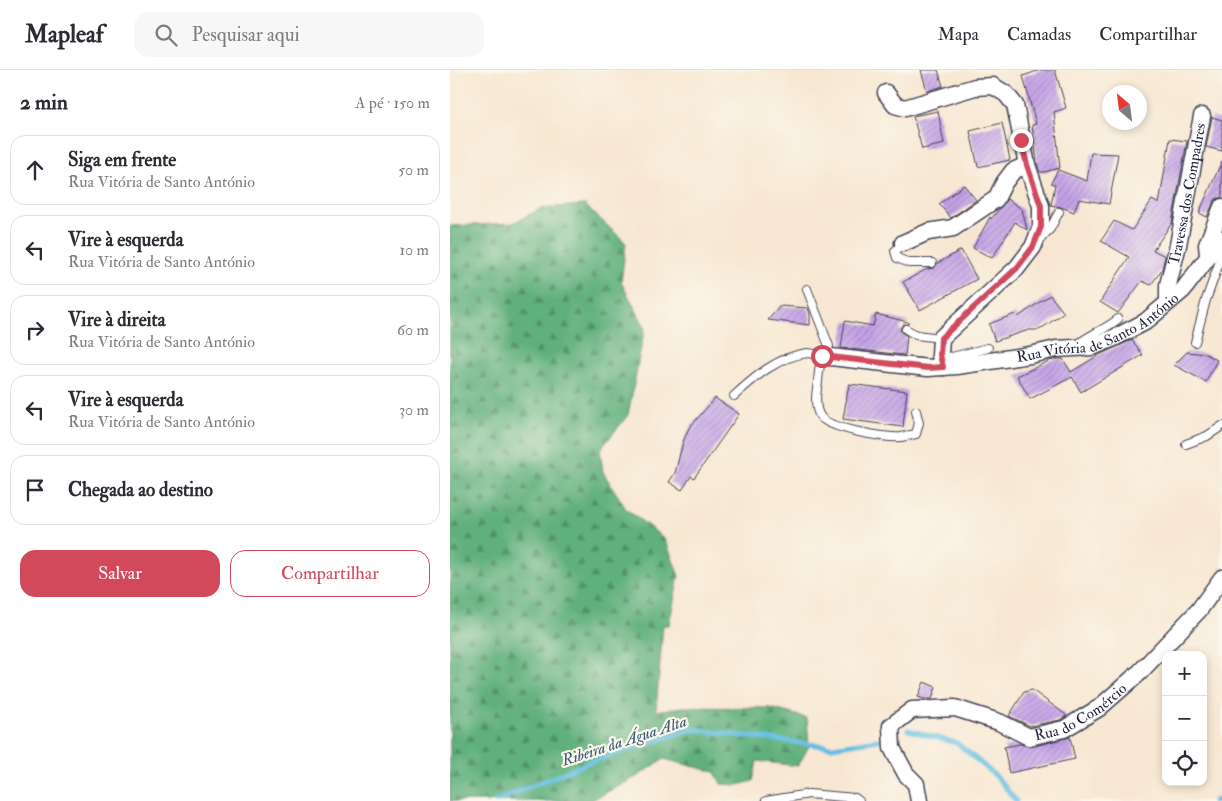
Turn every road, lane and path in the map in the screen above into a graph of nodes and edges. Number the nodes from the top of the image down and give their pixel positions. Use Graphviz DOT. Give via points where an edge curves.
graph roads {
  1 [pos="886,93"];
  2 [pos="1202,116"];
  3 [pos="1027,165"];
  4 [pos="1222,208"];
  5 [pos="1059,212"];
  6 [pos="903,243"];
  7 [pos="1033,247"];
  8 [pos="1219,248"];
  9 [pos="932,264"];
  10 [pos="807,288"];
  11 [pos="1168,302"];
  12 [pos="1118,319"];
  13 [pos="906,329"];
  14 [pos="941,338"];
  15 [pos="1195,342"];
  16 [pos="988,348"];
  17 [pos="1074,348"];
  18 [pos="822,356"];
  19 [pos="942,361"];
  20 [pos="734,396"];
  21 [pos="916,411"];
  22 [pos="1222,426"];
  23 [pos="1186,444"];
  24 [pos="1222,578"];
  25 [pos="916,784"];
  26 [pos="766,801"];
  27 [pos="859,801"];
  28 [pos="919,801"];
  29 [pos="928,801"];
  1 -- 3 [label="street" via="894,106 906,108 974,88 993,86 1015,105"];
  2 -- 11 [label="street, Travessa dos Compadres" via="1168,285"];
  3 -- 6 [label="street" via="1013,172 996,199 953,228 928,232"];
  3 -- 7 [label="street" via="1041,206 1041,227"];
  4 -- 8 [label="street" via="1207,245"];
  5 -- 7 [label="lane" via="1050,229"];
  6 -- 9 [label="lane" via="895,251 897,258 909,263"];
  7 -- 14 [label="street" via="1017,268"];
  8 -- 11 [label="street, Rua Vitória de Santo António" via="1183,290"];
  8 -- 15 [label="lane"];
  10 -- 18 [label="lane" via="829,346"];
  11 -- 17 [label="street, Rua Vitória de Santo António" via="1145,322 1116,337 1092,347"];
  12 -- 17 [label="lane" via="1087,336"];
  13 -- 14 [label="lane" via="916,335"];
  14 -- 19 [label="street"];
  16 -- 19 [label="lane"];
  17 -- 19 [label="street, Rua Vitória de Santo António" via="1030,355"];
  18 -- 19 [label="street, Rua Vitória de Santo António" via="928,368"];
  18 -- 20 [label="lane" via="808,353 784,360 762,372"];
  18 -- 21 [label="lane" via="816,407 821,418 836,426 900,437 916,434 919,422"];
  22 -- 23 [label="lane" via="1208,436"];
  24 -- 25 [label="street, Rua do Comércio" via="1199,610 1139,673 1099,708 1064,729 1029,737 998,722 954,708 912,710 891,726 892,748 906,774"];
  25 -- 28 [label="street"];
  25 -- 29 [label="lane"];
  26 -- 27 [label="lane" via="809,794"];
}
